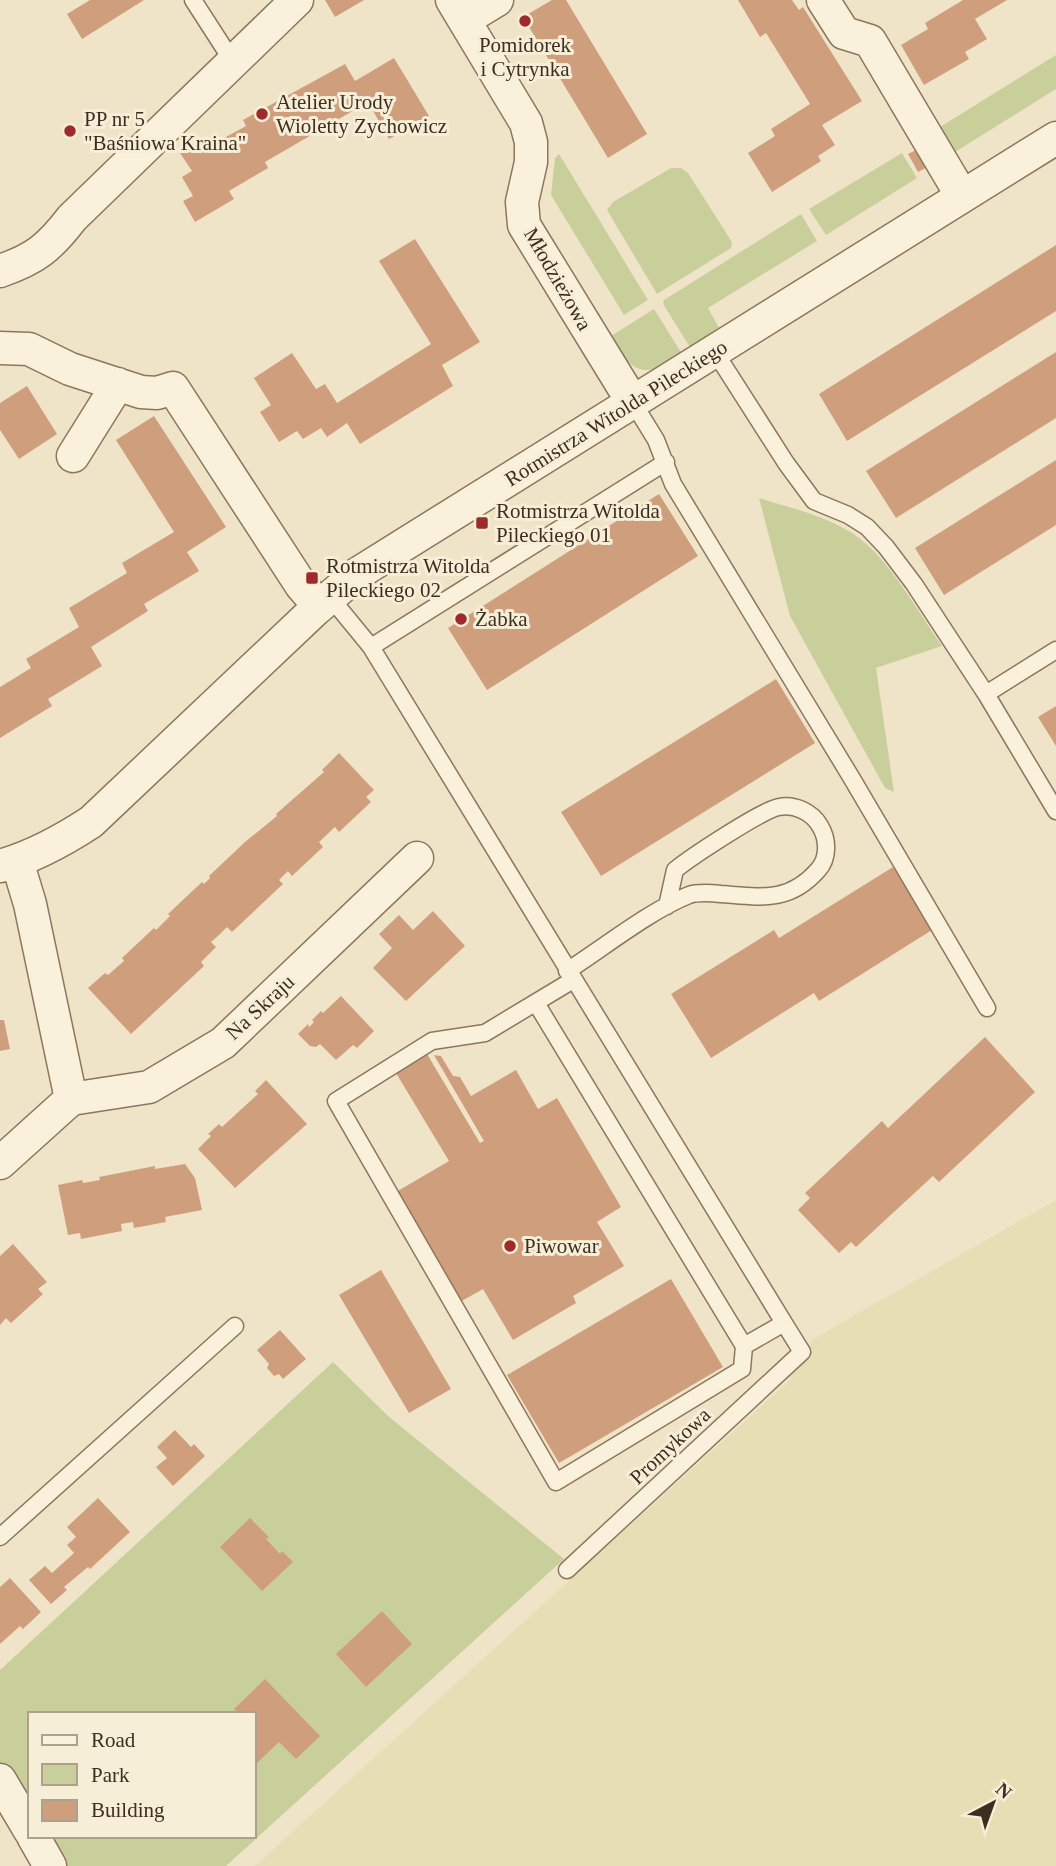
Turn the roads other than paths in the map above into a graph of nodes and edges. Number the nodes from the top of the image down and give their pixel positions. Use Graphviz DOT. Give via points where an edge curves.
graph roads {
  1 [pos="193,0"];
  2 [pos="297,0"];
  3 [pos="497,0"];
  4 [pos="823,0"];
  5 [pos="458,10"];
  6 [pos="233,62"];
  7 [pos="1056,138"];
  8 [pos="962,196"];
  9 [pos="0,271"];
  10 [pos="0,348"];
  11 [pos="715,352"];
  12 [pos="118,384"];
  13 [pos="632,401"];
  14 [pos="73,456"];
  15 [pos="666,462"];
  16 [pos="325,601"];
  17 [pos="371,647"];
  18 [pos="1056,650"];
  19 [pos="986,694"];
  20 [pos="1056,811"];
  21 [pos="417,858"];
  22 [pos="8,864"];
  23 [pos="667,906"];
  24 [pos="570,976"];
  25 [pos="536,1003"];
  26 [pos="987,1008"];
  27 [pos="71,1099"];
  28 [pos="0,1163"];
  29 [pos="784,1323"];
  30 [pos="235,1326"];
  31 [pos="744,1346"];
  32 [pos="0,1537"];
  33 [pos="567,1570"];
  34 [pos="0,1780"];
  35 [pos="28,1828"];
  36 [pos="34,1838"];
  37 [pos="50,1866"];
  1 -- 6 [label="lane"];
  2 -- 6 [label="street"];
  3 -- 5 [label="street"];
  4 -- 8 [label="street" via="844,33 870,41"];
  5 -- 13 [label="street, Młodzieżowa" via="526,122 531,162 522,202 524,225"];
  6 -- 9 [label="street" via="84,195 54,241 39,255"];
  7 -- 8 [label="street, Rotmistrza Witolda Pileckiego"];
  8 -- 11 [label="street, Rotmistrza Witolda Pileckiego"];
  10 -- 12 [label="street" via="29,349 70,369"];
  11 -- 13 [label="street, Rotmistrza Witolda Pileckiego"];
  11 -- 19 [label="lane" via="814,501 867,527 886,547"];
  12 -- 14 [label="street"];
  12 -- 16 [label="street" via="141,392 173,388 301,584"];
  13 -- 15 [label="lane"];
  13 -- 16 [label="street, Rotmistrza Witolda Pileckiego" via="368,566"];
  15 -- 17 [label="lane"];
  15 -- 26 [label="lane" via="673,484"];
  16 -- 17 [label="lane"];
  16 -- 22 [label="street, Rotmistrza Witolda Pileckiego" via="91,822 62,842"];
  17 -- 24 [label="lane"];
  18 -- 19 [label="lane"];
  19 -- 20 [label="lane"];
  21 -- 27 [label="street, Na Skraju" via="223,1043 149,1087"];
  22 -- 27 [label="street" via="30,904"];
  23 -- 23 [label="lane" via="692,894 765,898 788,893 823,865 826,836 819,822 805,811 777,807 675,870"];
  23 -- 24 [label="lane"];
  24 -- 25 [label="lane"];
  24 -- 29 [label="lane"];
  25 -- 31 [label="lane"];
  25 -- 31 [label="lane" via="485,1033 432,1041 336,1101 556,1482 742,1369"];
  27 -- 28 [label="street"];
  29 -- 31 [label="lane"];
  29 -- 33 [label="lane, Promykowa" via="802,1352"];
  30 -- 32 [label="lane"];
  34 -- 35 [label="street"];
  36 -- 37 [label="street"];
}
